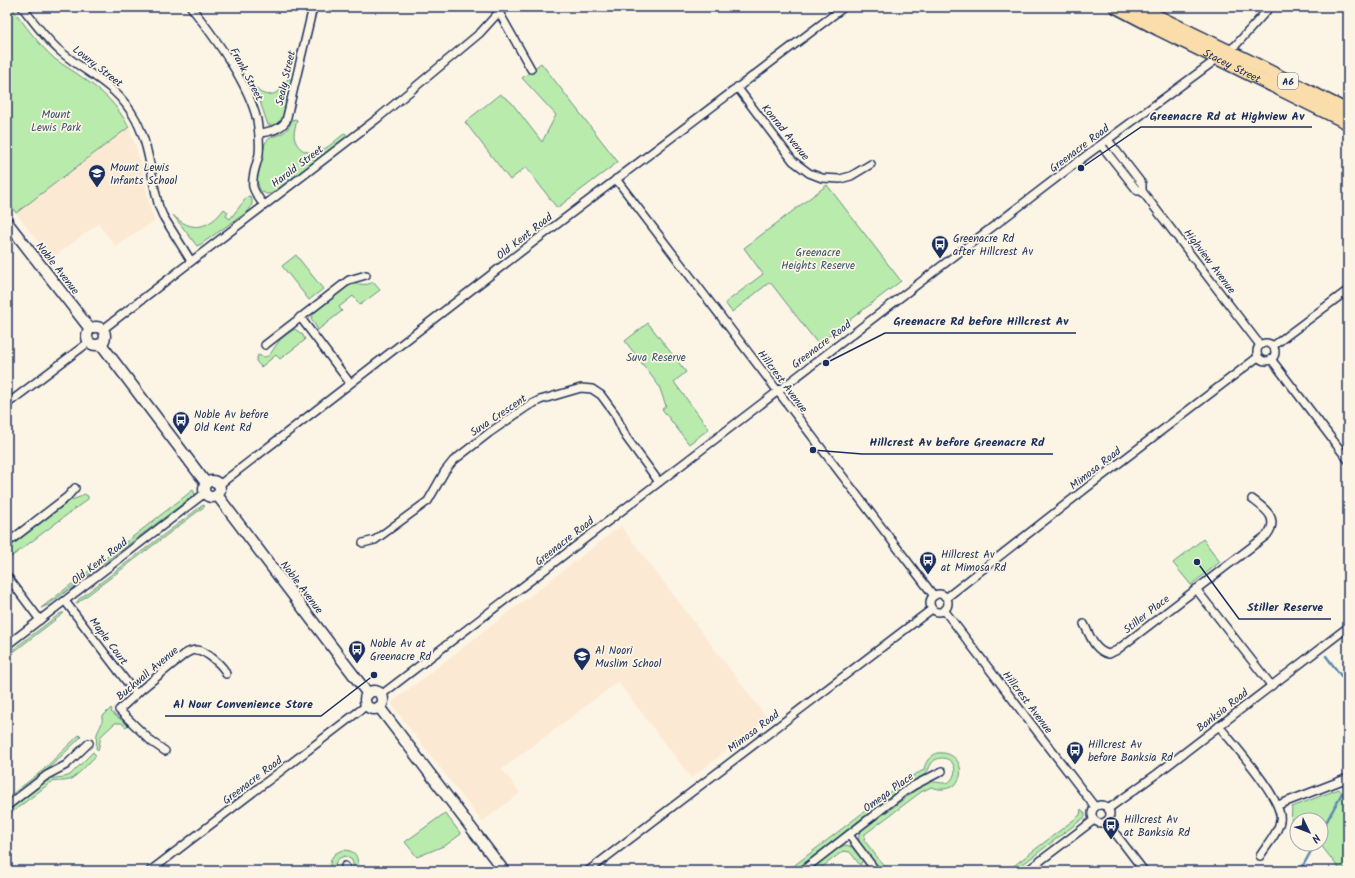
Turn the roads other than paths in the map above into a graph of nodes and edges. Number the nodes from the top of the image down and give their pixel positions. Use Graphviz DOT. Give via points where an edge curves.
graph roads {
  1 [pos="22,7"];
  2 [pos="191,7"];
  3 [pos="844,7"];
  4 [pos="1116,7"];
  5 [pos="1138,7"];
  6 [pos="1270,7"];
  7 [pos="311,8"];
  8 [pos="497,10"];
  9 [pos="1228,51"];
  10 [pos="1218,59"];
  11 [pos="531,69"];
  12 [pos="737,87"];
  13 [pos="1348,111"];
  14 [pos="1348,123"];
  15 [pos="259,133"];
  16 [pos="1108,140"];
  17 [pos="1101,145"];
  18 [pos="871,164"];
  19 [pos="616,179"];
  20 [pos="1142,191"];
  21 [pos="264,205"];
  22 [pos="7,222"];
  23 [pos="191,261"];
  24 [pos="366,275"];
  25 [pos="1348,290"];
  26 [pos="300,317"];
  27 [pos="90,329"];
  28 [pos="102,330"];
  29 [pos="89,342"];
  30 [pos="101,344"];
  31 [pos="265,344"];
  32 [pos="1260,345"];
  33 [pos="1273,346"];
  34 [pos="1258,357"];
  35 [pos="1271,359"];
  36 [pos="350,383"];
  37 [pos="777,391"];
  38 [pos="7,404"];
  39 [pos="1348,460"];
  40 [pos="659,482"];
  41 [pos="206,483"];
  42 [pos="219,485"];
  43 [pos="75,488"];
  44 [pos="205,493"];
  45 [pos="217,495"];
  46 [pos="1252,499"];
  47 [pos="7,543"];
  48 [pos="363,543"];
  49 [pos="7,576"];
  50 [pos="1196,589"];
  51 [pos="934,596"];
  52 [pos="946,598"];
  53 [pos="65,602"];
  54 [pos="932,609"];
  55 [pos="944,610"];
  56 [pos="40,620"];
  57 [pos="1084,624"];
  58 [pos="1348,627"];
  59 [pos="7,645"];
  60 [pos="226,674"];
  61 [pos="1271,685"];
  62 [pos="136,694"];
  63 [pos="368,694"];
  64 [pos="381,695"];
  65 [pos="367,705"];
  66 [pos="379,708"];
  67 [pos="1219,726"];
  68 [pos="89,743"];
  69 [pos="165,751"];
  70 [pos="942,771"];
  71 [pos="1348,778"];
  72 [pos="1278,805"];
  73 [pos="7,806"];
  74 [pos="1095,807"];
  75 [pos="1108,809"];
  76 [pos="1094,820"];
  77 [pos="1106,821"];
  78 [pos="849,835"];
  79 [pos="1260,856"];
  80 [pos="150,871"];
  81 [pos="504,871"];
  82 [pos="588,871"];
  83 [pos="802,871"];
  84 [pos="876,871"];
  85 [pos="1027,871"];
  86 [pos="1144,871"];
  1 -- 23 [label="street, Lowry Street" via="53,45 103,81 129,108 144,139 163,216"];
  2 -- 15 [label="street, Frank Street" via="226,56 246,92 253,107"];
  3 -- 12 [label="street, Old Kent Road"];
  4 -- 10 [label="highway, Stacey Street / A6"];
  5 -- 9 [label="highway, Stacey Street / A6"];
  6 -- 9 [label="street, Greenacre Road"];
  7 -- 15 [label="street, Sealy Street" via="286,121 277,129"];
  8 -- 11 [label="street"];
  8 -- 21 [label="street, Harold Street" via="480,33 412,90"];
  9 -- 10 [label="street, Greenacre Road"];
  9 -- 13 [label="highway, Stacey Street / A6"];
  10 -- 14 [label="highway, Stacey Street / A6"];
  10 -- 16 [label="street, Greenacre Road"];
  12 -- 18 [label="street, Konrad Avenue" via="793,161 809,174 825,179 840,179 851,176"];
  12 -- 19 [label="street, Old Kent Road"];
  15 -- 21 [label="street, Frank Street" via="253,185"];
  16 -- 17 [label="street, Greenacre Road"];
  16 -- 20 [label="street, Highview Avenue" via="1142,184"];
  17 -- 20 [label="street, Highview Avenue" via="1136,189"];
  17 -- 37 [label="street, Greenacre Road"];
  19 -- 36 [label="street, Old Kent Road"];
  19 -- 37 [label="street, Hillcrest Avenue"];
  20 -- 32 [label="street, Highview Avenue"];
  21 -- 23 [label="street, Harold Street"];
  22 -- 27 [label="street, Noble Avenue"];
  23 -- 28 [label="street, Harold Street"];
  24 -- 26 [label="street" via="349,280"];
  25 -- 33 [label="street"];
  26 -- 31 [label="street"];
  26 -- 36 [label="street"];
  27 -- 28 [label="street"];
  27 -- 29 [label="street" via="87,334"];
  28 -- 30 [label="street" via="105,337"];
  29 -- 30 [label="street" via="96,346"];
  29 -- 38 [label="street"];
  30 -- 41 [label="street"];
  32 -- 33 [label="street" via="1267,343"];
  32 -- 34 [label="street" via="1256,351"];
  33 -- 35 [label="street" via="1274,355"];
  34 -- 35 [label="street" via="1264,361"];
  34 -- 52 [label="street, Mimosa Road"];
  35 -- 39 [label="street"];
  36 -- 42 [label="street, Old Kent Road"];
  37 -- 40 [label="street, Greenacre Road"];
  37 -- 51 [label="street, Hillcrest Avenue"];
  40 -- 48 [label="street, Suva Crescent" via="626,437 601,395 592,389 581,388 540,400 489,433 453,461 428,501 379,537"];
  40 -- 64 [label="street, Greenacre Road"];
  41 -- 42 [label="street" via="213,481"];
  41 -- 44 [label="street"];
  42 -- 45 [label="street"];
  43 -- 47 [label="street"];
  44 -- 45 [label="street" via="212,497"];
  44 -- 53 [label="street, Old Kent Road"];
  45 -- 63 [label="street, Noble Avenue"];
  46 -- 50 [label="street, Stiller Place" via="1268,513 1275,529"];
  49 -- 56 [label="street"];
  50 -- 57 [label="street, Stiller Place" via="1109,657 1094,644"];
  50 -- 61 [label="street"];
  51 -- 52 [label="street" via="942,594"];
  51 -- 54 [label="street" via="930,601"];
  52 -- 55 [label="street" via="947,606"];
  53 -- 56 [label="street, Old Kent Road"];
  53 -- 62 [label="street, Maple Court"];
  54 -- 55 [label="street" via="939,612"];
  54 -- 82 [label="street, Mimosa Road"];
  55 -- 74 [label="street, Hillcrest Avenue"];
  56 -- 59 [label="street, Old Kent Road"];
  58 -- 61 [label="street, Banksia Road"];
  60 -- 62 [label="street, Buckwall Avenue" via="219,663 194,650 185,654"];
  61 -- 67 [label="street, Banksia Road"];
  62 -- 69 [label="street, Buckwall Avenue" via="119,710"];
  63 -- 64 [label="street" via="376,692"];
  63 -- 65 [label="street" via="365,701"];
  64 -- 66 [label="street" via="382,703"];
  65 -- 66 [label="street" via="374,709"];
  65 -- 80 [label="street, Greenacre Road"];
  66 -- 81 [label="street"];
  67 -- 72 [label="street"];
  67 -- 75 [label="street, Banksia Road"];
  68 -- 73 [label="street" via="70,762 47,775"];
  70 -- 78 [label="street, Omega Place" via="913,786"];
  71 -- 72 [label="street"];
  72 -- 79 [label="street" via="1280,821"];
  74 -- 75 [label="street" via="1100,805"];
  74 -- 76 [label="street" via="1092,812"];
  75 -- 77 [label="street"];
  76 -- 77 [label="street" via="1101,823"];
  76 -- 85 [label="street"];
  77 -- 86 [label="street"];
  78 -- 83 [label="street, Omega Place"];
  78 -- 84 [label="street"];
}
